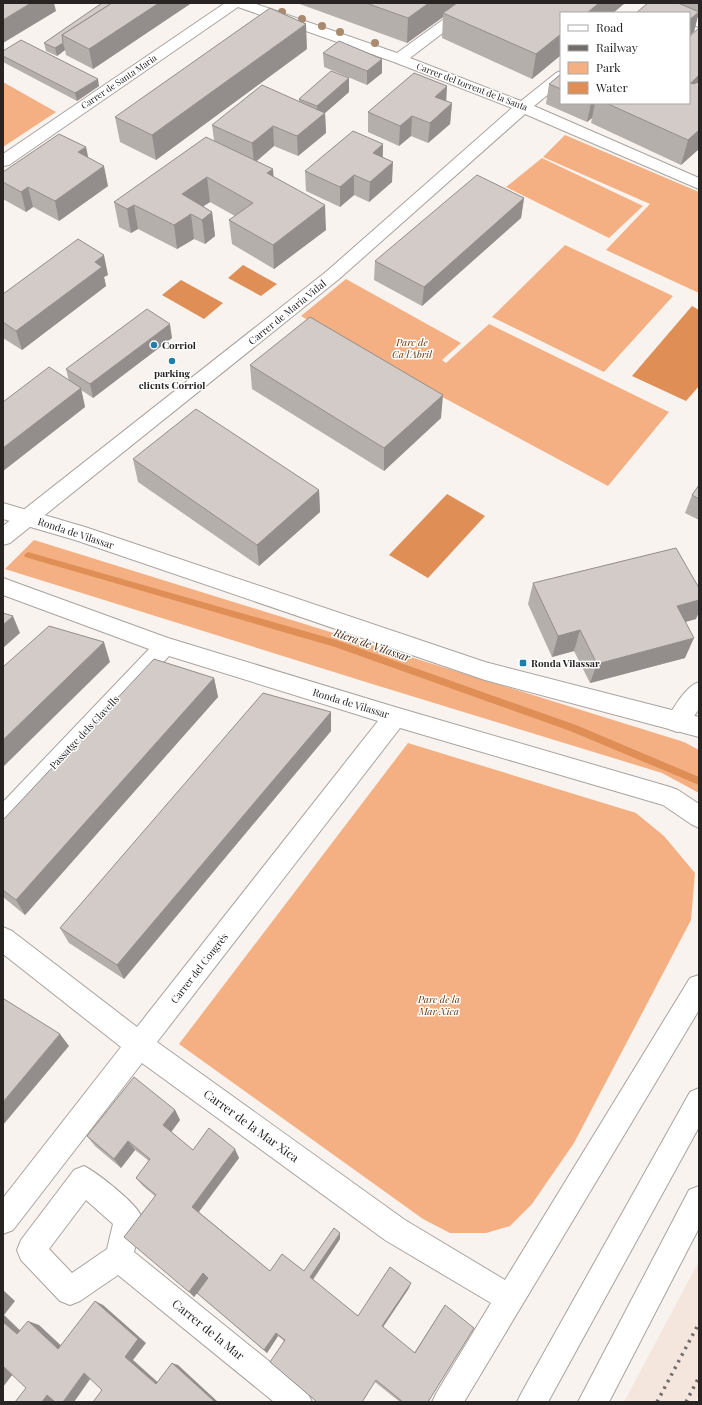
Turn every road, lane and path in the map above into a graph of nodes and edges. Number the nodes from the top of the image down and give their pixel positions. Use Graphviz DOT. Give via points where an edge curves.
graph roads {
  1 [pos="235,3"];
  2 [pos="239,3"];
  3 [pos="475,3"];
  4 [pos="399,59"];
  5 [pos="560,77"];
  6 [pos="523,107"];
  7 [pos="3,161"];
  8 [pos="696,179"];
  9 [pos="3,512"];
  10 [pos="28,518"];
  11 [pos="3,537"];
  12 [pos="3,586"];
  13 [pos="165,646"];
  14 [pos="699,691"];
  15 [pos="395,717"];
  16 [pos="677,722"];
  17 [pos="699,727"];
  18 [pos="699,817"];
  19 [pos="3,818"];
  20 [pos="3,939"];
  21 [pos="699,987"];
  22 [pos="139,1045"];
  23 [pos="699,1101"];
  24 [pos="699,1200"];
  25 [pos="3,1220"];
  26 [pos="119,1258"];
  27 [pos="510,1299"];
  28 [pos="298,1402"];
  29 [pos="447,1402"];
  30 [pos="532,1402"];
  31 [pos="593,1402"];
  1 -- 7 [label="street, Carrer de Santa Maria"];
  2 -- 4 [label="street, Carrer del torrent de la Santa"];
  3 -- 4 [label="street"];
  4 -- 6 [label="street, Carrer del torrent de la Santa"];
  5 -- 6 [label="street, Carrer de Maria Vidal"];
  6 -- 8 [label="street, Carrer del torrent de la Santa"];
  6 -- 10 [label="street, Carrer de Maria Vidal" via="333,275"];
  9 -- 10 [label="street, Ronda de Vilassar"];
  10 -- 11 [label="street, Carrer de Maria Vidal"];
  10 -- 16 [label="street, Ronda de Vilassar" via="485,671"];
  12 -- 13 [label="street, Ronda de Vilassar"];
  13 -- 15 [label="street, Ronda de Vilassar"];
  13 -- 19 [label="street, Passatge dels Clavells"];
  14 -- 16 [label="street"];
  15 -- 18 [label="street, Ronda de Vilassar" via="670,797"];
  15 -- 22 [label="street, Carrer del Congrés"];
  16 -- 17 [label="street, Ronda de Vilassar"];
  20 -- 22 [label="street, Carrer de la Mar Xica"];
  21 -- 27 [label="street"];
  22 -- 25 [label="street, Carrer del Congrés"];
  22 -- 27 [label="street, Carrer de la Mar Xica" via="395,1230"];
  23 -- 30 [label="street"];
  24 -- 31 [label="street"];
  26 -- 28 [label="street, Carrer de la Mar"];
  27 -- 29 [label="street"];
}
